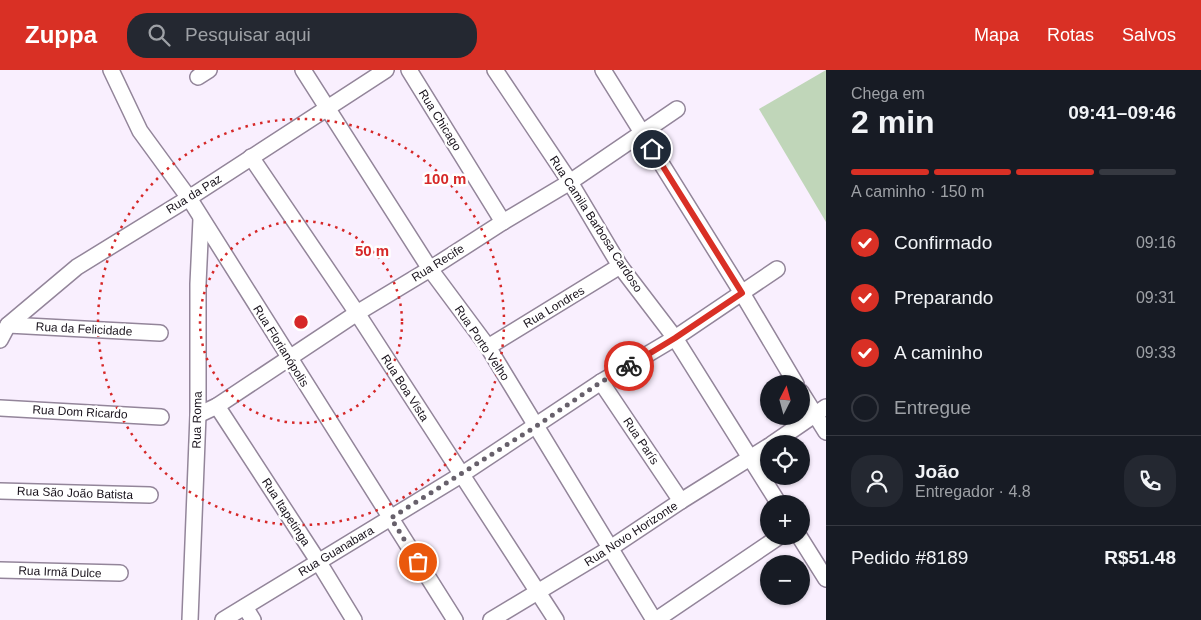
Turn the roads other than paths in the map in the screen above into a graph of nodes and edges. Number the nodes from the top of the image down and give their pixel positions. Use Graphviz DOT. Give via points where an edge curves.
graph roads {
  1 [pos="111,70"];
  2 [pos="304,70"];
  3 [pos="386,70"];
  4 [pos="409,70"];
  5 [pos="495,70"];
  6 [pos="603,70"];
  7 [pos="327,108"];
  8 [pos="677,109"];
  9 [pos="642,133"];
  10 [pos="251,158"];
  11 [pos="570,182"];
  12 [pos="189,198"];
  13 [pos="201,219"];
  14 [pos="502,222"];
  15 [pos="620,266"];
  16 [pos="430,269"];
  17 [pos="777,269"];
  18 [pos="742,293"];
  19 [pos="357,313"];
  20 [pos="8,325"];
  21 [pos="160,333"];
  22 [pos="675,338"];
  23 [pos="0,340"];
  24 [pos="488,347"];
  25 [pos="288,358"];
  26 [pos="791,375"];
  27 [pos="601,382"];
  28 [pos="810,401"];
  29 [pos="217,406"];
  30 [pos="0,408"];
  31 [pos="820,411"];
  32 [pos="198,415"];
  33 [pos="161,417"];
  34 [pos="535,427"];
  35 [pos="826,432"];
  36 [pos="785,435"];
  37 [pos="760,452"];
  38 [pos="751,458"];
  39 [pos="461,475"];
  40 [pos="0,491"];
  41 [pos="150,495"];
  42 [pos="774,495"];
  43 [pos="681,501"];
  44 [pos="391,518"];
  45 [pos="767,545"];
  46 [pos="805,545"];
  47 [pos="609,549"];
  48 [pos="318,561"];
  49 [pos="0,570"];
  50 [pos="120,574"];
  51 [pos="826,580"];
  52 [pos="538,593"];
  53 [pos="245,607"];
  54 [pos="190,620"];
  55 [pos="223,620"];
  56 [pos="253,620"];
  57 [pos="354,620"];
  58 [pos="455,620"];
  59 [pos="491,620"];
  60 [pos="556,620"];
  61 [pos="655,620"];
  1 -- 12 [label="street, Rua Florianópolis" via="140,131"];
  2 -- 7 [label="street, Rua Porto Velho"];
  3 -- 7 [label="street, Rua da Paz"];
  4 -- 14 [label="street, Rua Chicago"];
  5 -- 11 [label="street, Rua Camila Barbosa Cardoso"];
  6 -- 9 [label="street"];
  7 -- 10 [label="street, Rua da Paz"];
  7 -- 16 [label="street, Rua Porto Velho"];
  8 -- 9 [label="street, Rua Recife"];
  9 -- 11 [label="street, Rua Recife"];
  9 -- 18 [label="street"];
  10 -- 12 [label="street, Rua da Paz"];
  10 -- 19 [label="street, Rua Boa Vista"];
  11 -- 14 [label="street, Rua Recife"];
  11 -- 15 [label="street, Rua Camila Barbosa Cardoso"];
  12 -- 13 [label="street, Rua Florianópolis"];
  12 -- 20 [label="street, Rua da Paz" via="77,267"];
  13 -- 25 [label="street, Rua Florianópolis"];
  13 -- 32 [label="street, Rua Roma"];
  14 -- 16 [label="street, Rua Recife"];
  15 -- 22 [label="street, Rua Camila Barbosa Cardoso"];
  15 -- 24 [label="street, Rua Londres"];
  16 -- 19 [label="street, Rua Recife"];
  16 -- 24 [label="street, Rua Porto Velho"];
  17 -- 18 [label="street, Rua Guanabara"];
  18 -- 22 [label="street, Rua Guanabara"];
  18 -- 26 [label="street"];
  19 -- 25 [label="street, Rua Recife"];
  19 -- 39 [label="street, Rua Boa Vista"];
  20 -- 21 [label="street, Rua da Felicidade"];
  20 -- 23 [label="street"];
  22 -- 27 [label="street, Rua Guanabara"];
  22 -- 38 [label="street, Rua Camila Barbosa Cardoso"];
  24 -- 34 [label="street, Rua Porto Velho"];
  25 -- 29 [label="street, Rua Recife"];
  25 -- 44 [label="street, Rua Florianópolis"];
  27 -- 34 [label="street, Rua Guanabara"];
  27 -- 43 [label="street, Rua París"];
  28 -- 31 [label="street"];
  29 -- 32 [label="street, Rua Recife"];
  29 -- 48 [label="street, Rua Itapetinga"];
  30 -- 33 [label="street, Rua Dom Ricardo"];
  31 -- 35 [label="street"];
  31 -- 36 [label="street, Rua Novo Horizonte"];
  32 -- 54 [label="street, Rua Roma"];
  34 -- 39 [label="street, Rua Guanabara"];
  34 -- 47 [label="street, Rua Porto Velho"];
  37 -- 38 [label="street, Rua Novo Horizonte"];
  38 -- 42 [label="street, Rua Camila Barbosa Cardoso"];
  38 -- 43 [label="street, Rua Novo Horizonte"];
  39 -- 44 [label="street, Rua Guanabara"];
  39 -- 52 [label="street, Rua Boa Vista"];
  40 -- 41 [label="street, Rua São João Batista"];
  43 -- 47 [label="street, Rua Novo Horizonte"];
  44 -- 48 [label="street, Rua Guanabara"];
  44 -- 58 [label="street, Rua Florianópolis"];
  45 -- 61 [label="street"];
  46 -- 51 [label="street"];
  47 -- 52 [label="street, Rua Novo Horizonte"];
  47 -- 61 [label="street, Rua Porto Velho"];
  48 -- 53 [label="street, Rua Guanabara"];
  48 -- 57 [label="street, Rua Itapetinga"];
  49 -- 50 [label="street, Rua Irmã Dulce"];
  52 -- 59 [label="street, Rua Novo Horizonte"];
  52 -- 60 [label="street, Rua Boa Vista"];
  53 -- 55 [label="street, Rua Guanabara"];
  53 -- 56 [label="street"];
}
